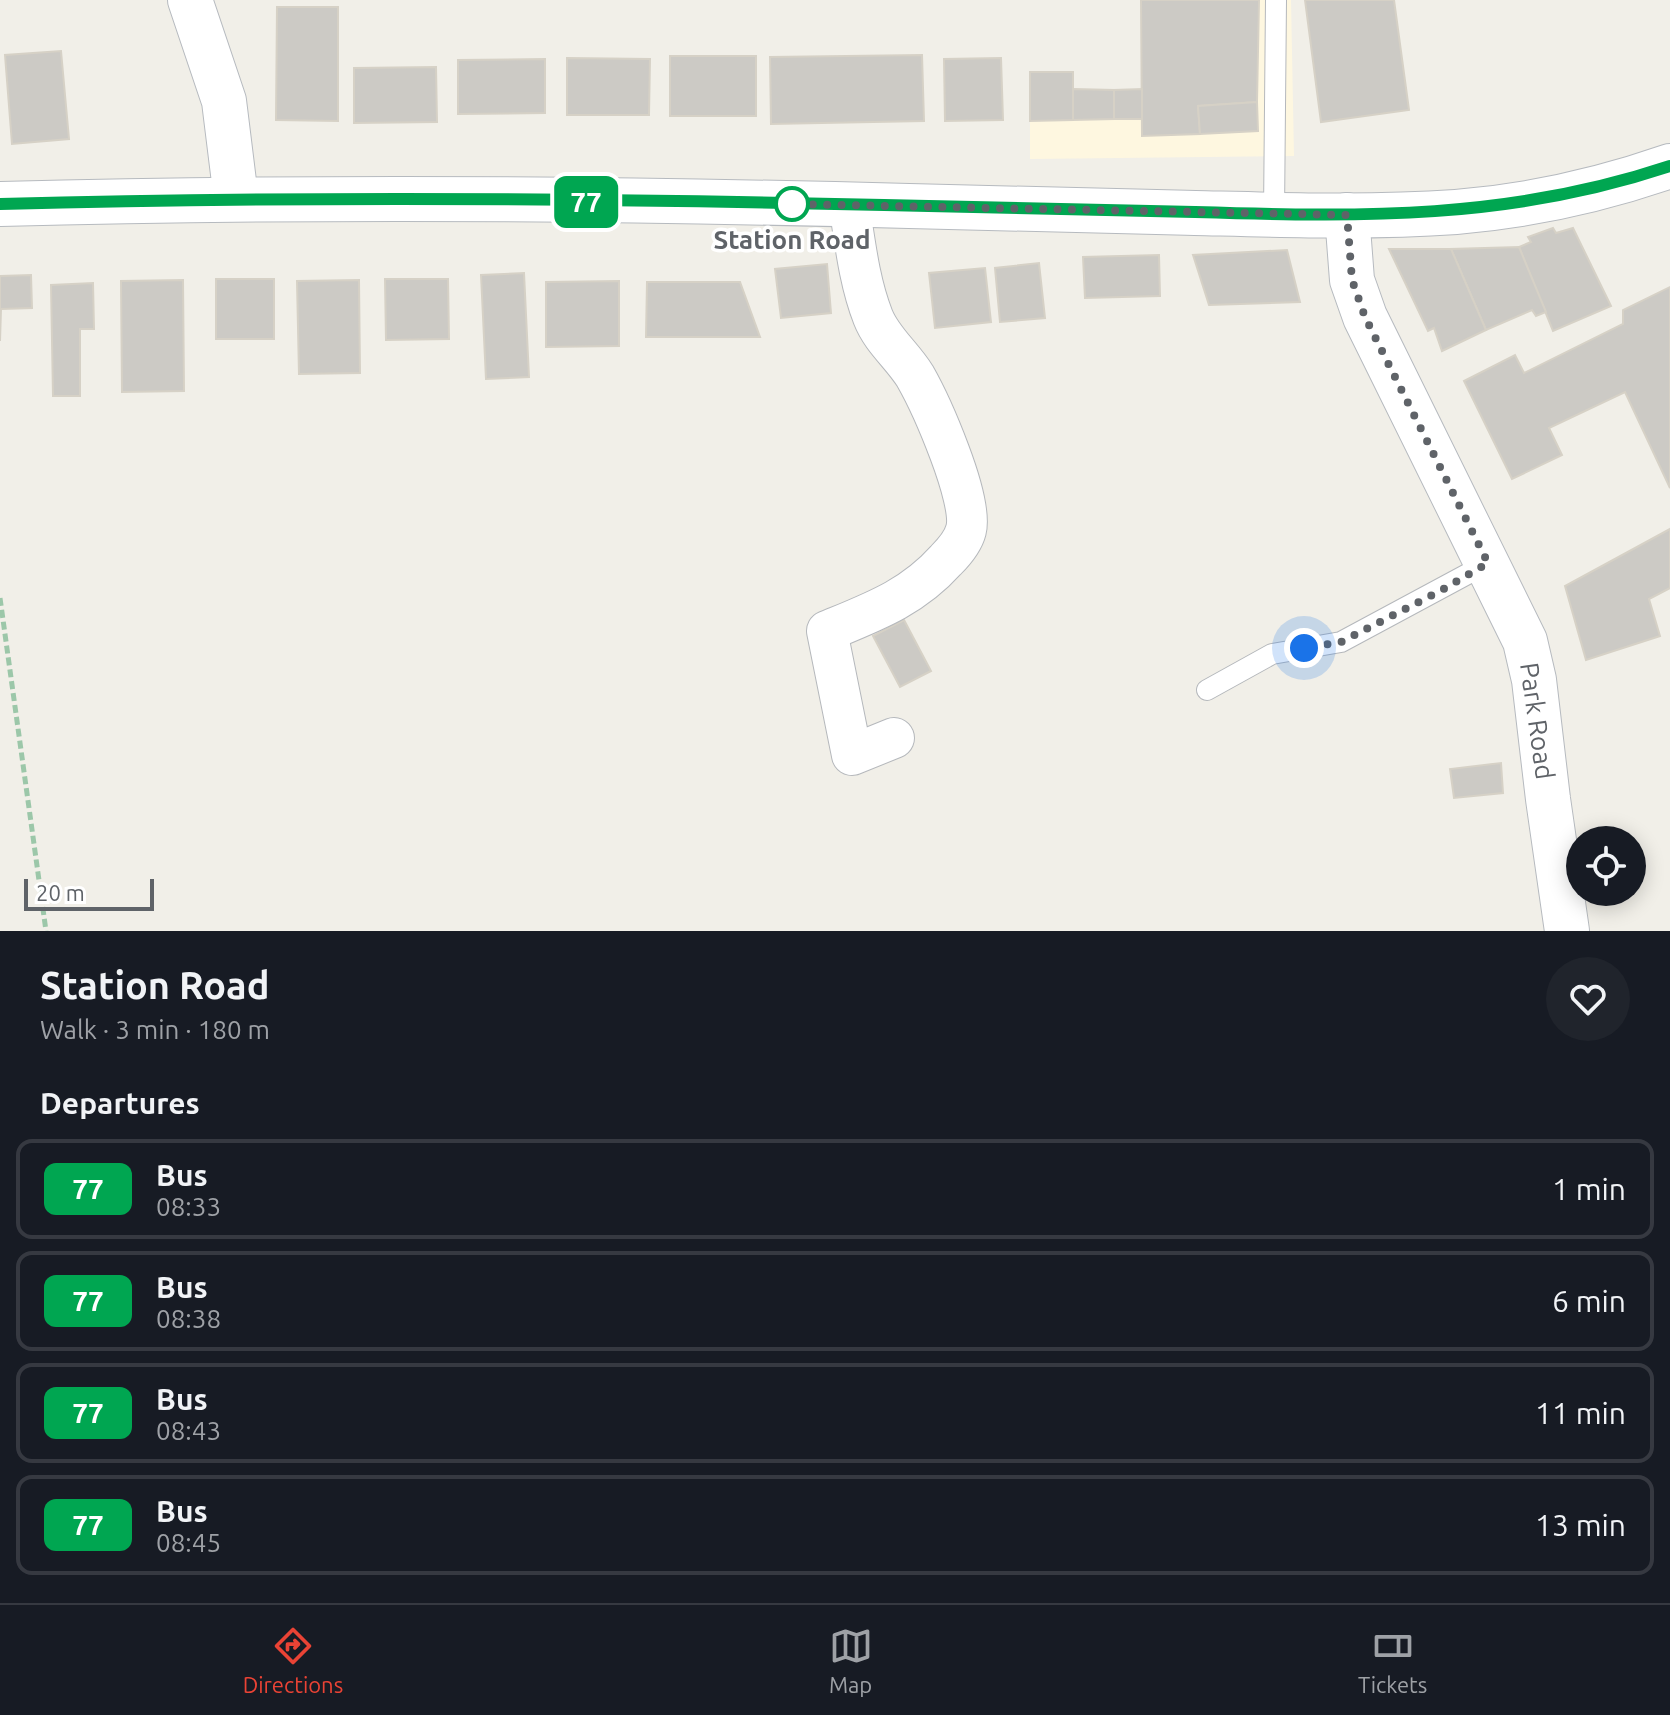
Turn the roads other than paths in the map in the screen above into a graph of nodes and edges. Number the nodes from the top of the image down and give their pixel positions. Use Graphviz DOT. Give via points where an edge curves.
graph roads {
  1 [pos="190,0"];
  2 [pos="1276,0"];
  3 [pos="1670,166"];
  4 [pos="236,198"];
  5 [pos="0,204"];
  6 [pos="849,204"];
  7 [pos="1274,214"];
  8 [pos="1347,215"];
  9 [pos="1488,563"];
  10 [pos="1207,690"];
  11 [pos="894,738"];
  12 [pos="1567,931"];
  1 -- 4 [label="main road" via="224,101"];
  2 -- 7 [label="lane"];
  3 -- 8 [label="main road" via="1513,205"];
  4 -- 5 [label="main road"];
  4 -- 6 [label="main road"];
  6 -- 7 [label="main road"];
  6 -- 11 [label="street" via="874,318 913,374 940,426 960,484 967,529 927,581 884,608 827,631 852,755"];
  7 -- 8 [label="main road"];
  8 -- 9 [label="main road, Park Road" via="1352,280 1365,317"];
  9 -- 10 [label="lane" via="1341,642 1272,654"];
  9 -- 12 [label="main road, Park Road" via="1525,641 1534,680"];
}
